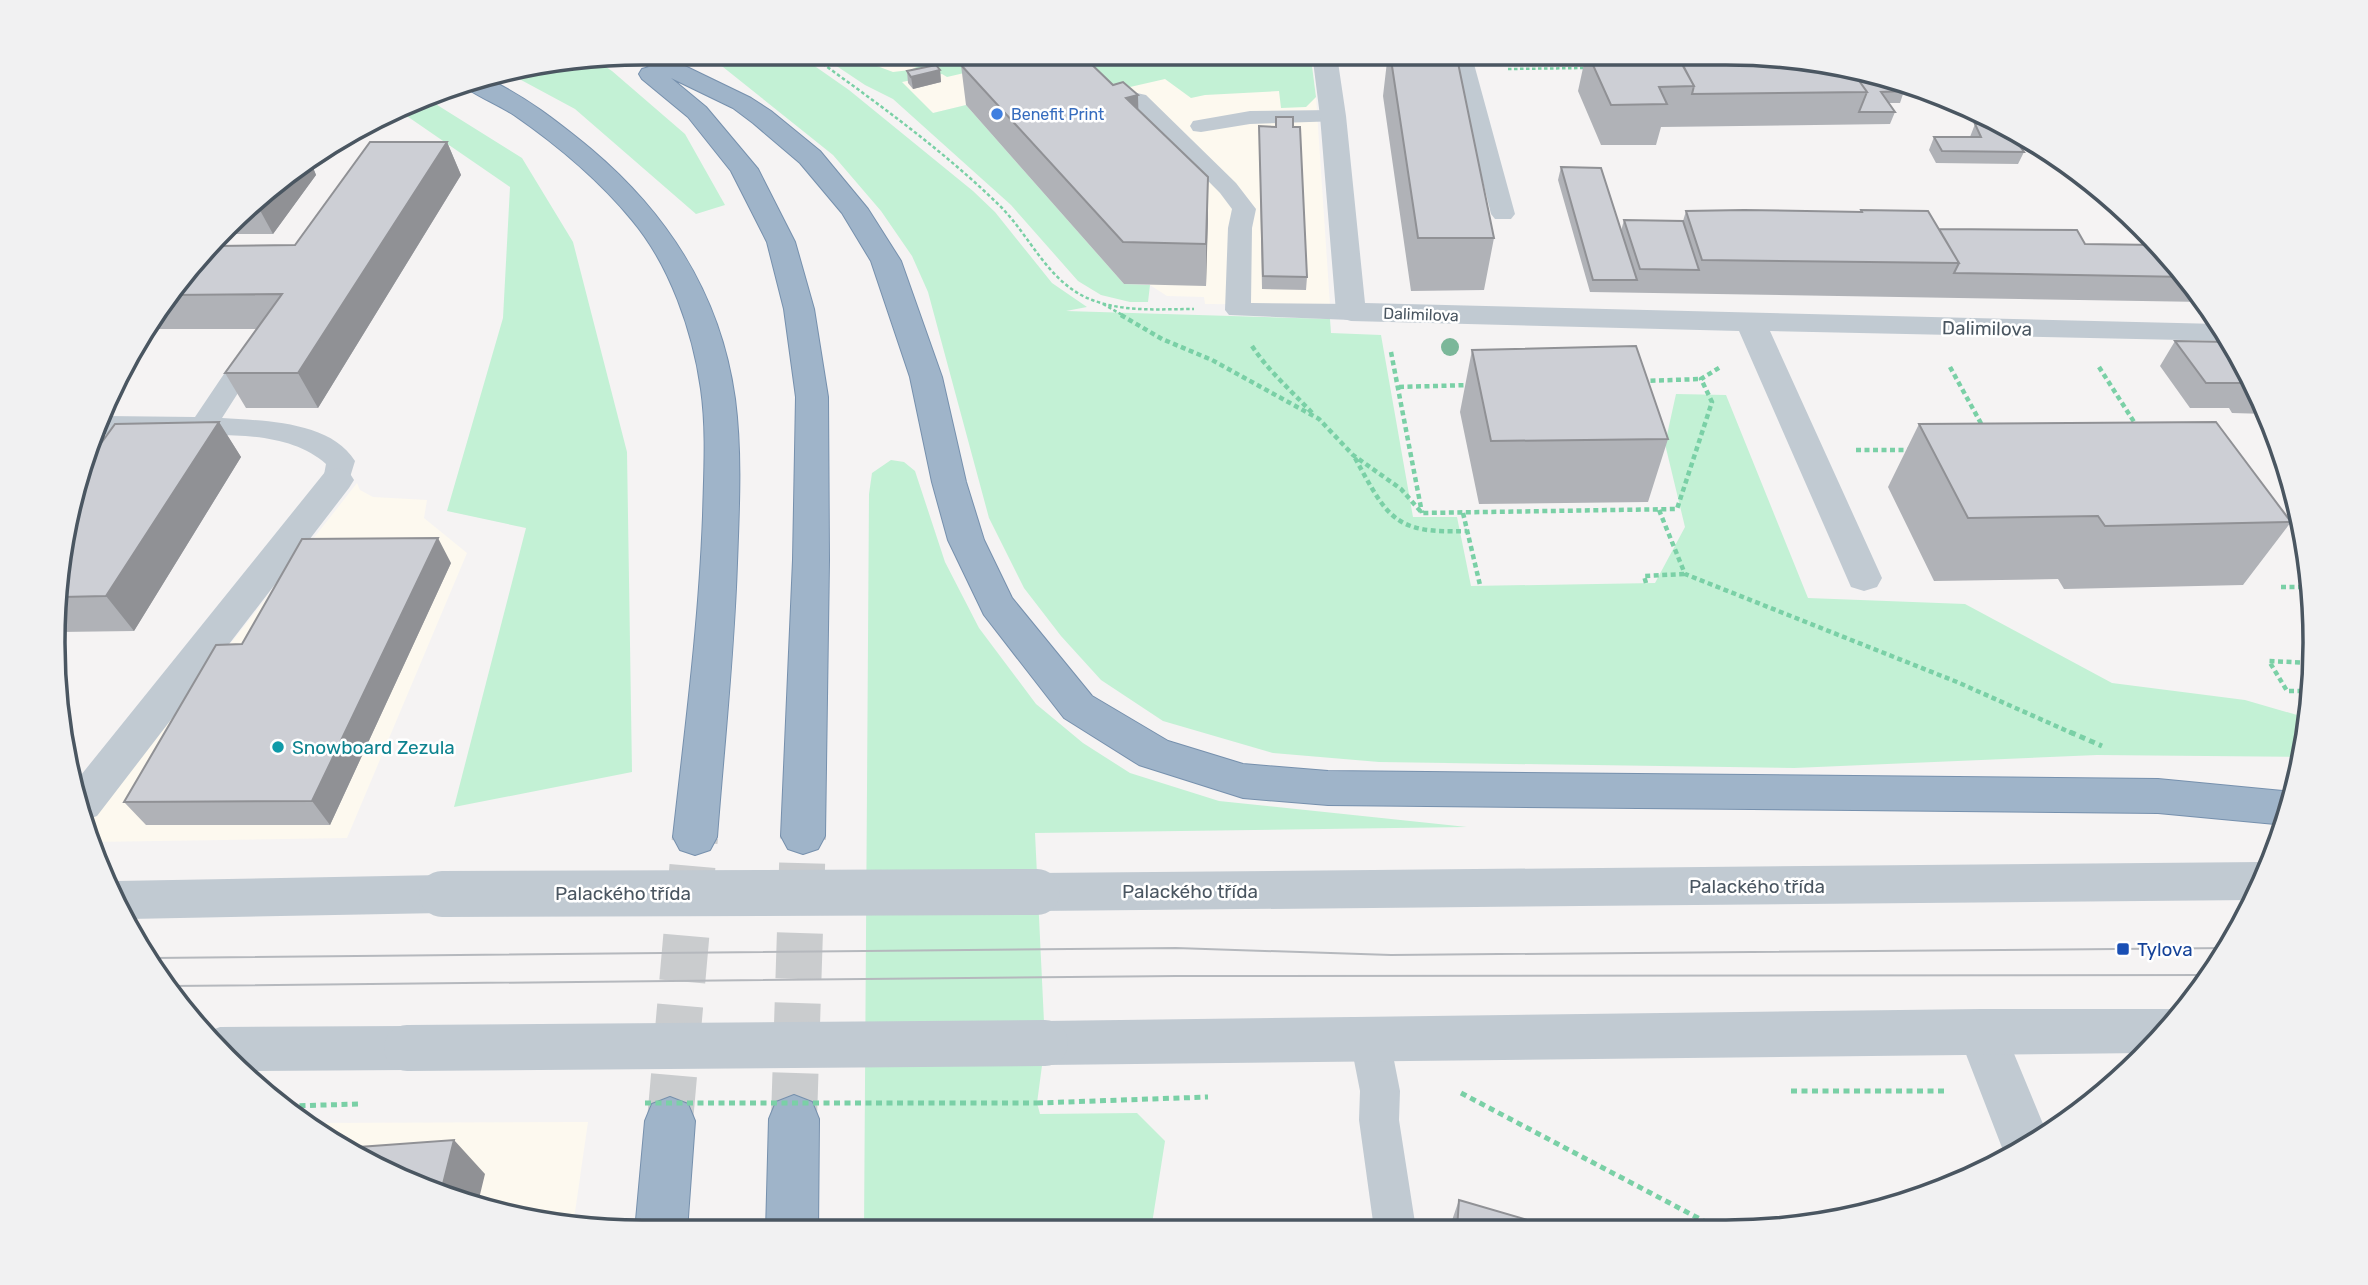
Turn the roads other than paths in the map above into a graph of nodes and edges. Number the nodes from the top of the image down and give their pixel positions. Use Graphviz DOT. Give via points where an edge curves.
graph roads {
  1 [pos="640,65"];
  2 [pos="664,65"];
  3 [pos="1326,65"];
  4 [pos="1465,65"];
  5 [pos="485,87"];
  6 [pos="1079,88"];
  7 [pos="1333,116"];
  8 [pos="1201,127"];
  9 [pos="1503,214"];
  10 [pos="1366,312"];
  11 [pos="1751,323"];
  12 [pos="2213,333"];
  13 [pos="239,371"];
  14 [pos="107,425"];
  15 [pos="202,428"];
  16 [pos="337,480"];
  17 [pos="1864,578"];
  18 [pos="86,799"];
  19 [pos="2279,807"];
  20 [pos="803,836"];
  21 [pos="695,837"];
  22 [pos="2251,881"];
  23 [pos="125,900"];
  24 [pos="1981,1031"];
  25 [pos="2153,1031"];
  26 [pos="1370,1040"];
  27 [pos="232,1049"];
  28 [pos="655,1112"];
  29 [pos="794,1119"];
  30 [pos="2023,1137"];
  31 [pos="660,1220"];
  32 [pos="792,1220"];
  33 [pos="1394,1220"];
  1 -- 20 [label="highway" via="697,111 744,169 781,242 799,309 812,397"];
  2 -- 19 [label="highway" via="762,117 810,157 854,209 886,261 926,377 966,540 997,605 1077,708 1154,753 1243,782 1328,788 2158,796"];
  3 -- 7 [label="street"];
  4 -- 9 [label="lane"];
  5 -- 21 [label="highway" via="549,128 627,197 660,238 703,333 717,389 720,557"];
  6 -- 10 [label="lane" via="1139,99 1244,209 1238,310"];
  7 -- 8 [label="lane" via="1251,116"];
  7 -- 10 [label="street"];
  10 -- 11 [label="street, Dalimilova"];
  11 -- 12 [label="street, Dalimilova"];
  11 -- 17 [label="street"];
  13 -- 15 [label="lane"];
  14 -- 15 [label="lane"];
  15 -- 16 [label="lane" via="280,433 320,444 341,461"];
  16 -- 18 [label="street"];
  22 -- 23 [label="street, Palackého třída, bridge"];
  24 -- 25 [label="street"];
  24 -- 26 [label="street"];
  24 -- 30 [label="street"];
  26 -- 27 [label="street, bridge"];
  26 -- 33 [label="lane"];
  28 -- 31 [label="highway"];
  29 -- 32 [label="highway"];
}
